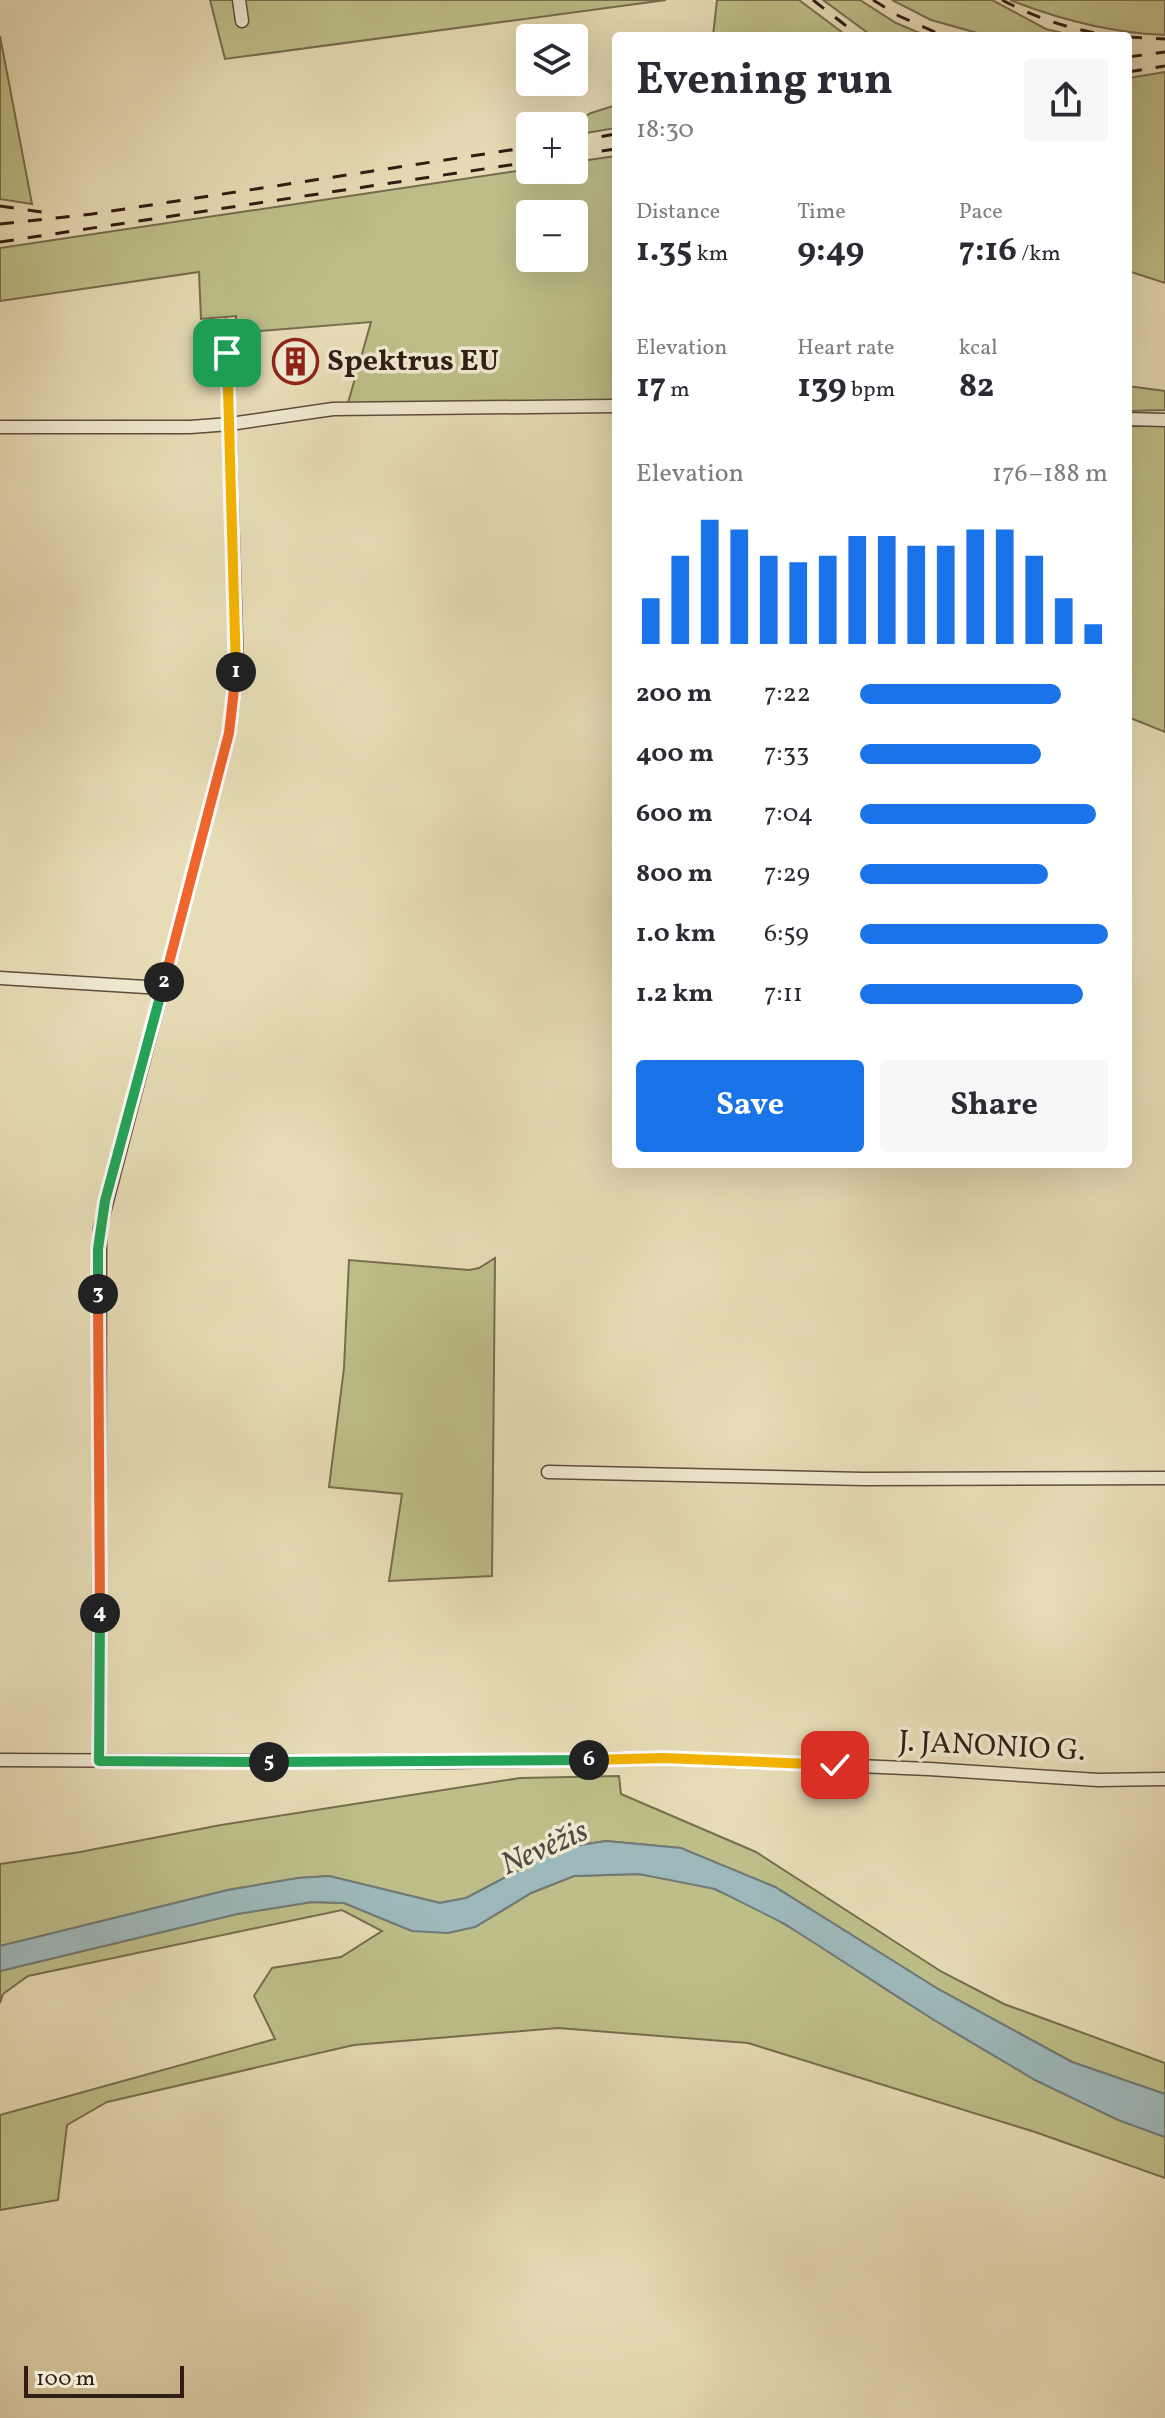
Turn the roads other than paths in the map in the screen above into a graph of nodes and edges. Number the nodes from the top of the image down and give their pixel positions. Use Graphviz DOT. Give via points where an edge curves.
graph roads {
  1 [pos="239,0"];
  2 [pos="242,21"];
  3 [pos="226,326"];
  4 [pos="612,406"];
  5 [pos="1132,419"];
  6 [pos="1165,420"];
  7 [pos="230,424"];
  8 [pos="0,427"];
  9 [pos="0,978"];
  10 [pos="162,988"];
  11 [pos="548,1472"];
  12 [pos="1165,1478"];
  13 [pos="0,1760"];
  14 [pos="99,1761"];
  15 [pos="1165,1779"];
  1 -- 2 [label="street"];
  3 -- 7 [label="street"];
  4 -- 7 [label="street" via="333,409"];
  5 -- 6 [label="street"];
  7 -- 8 [label="street"];
  7 -- 10 [label="street" via="234,702"];
  9 -- 10 [label="street"];
  10 -- 14 [label="street" via="100,1228"];
  11 -- 12 [label="street" via="878,1480"];
  13 -- 14 [label="street, J. JANONIO G."];
  14 -- 15 [label="street, J. JANONIO G." via="663,1758"];
}
